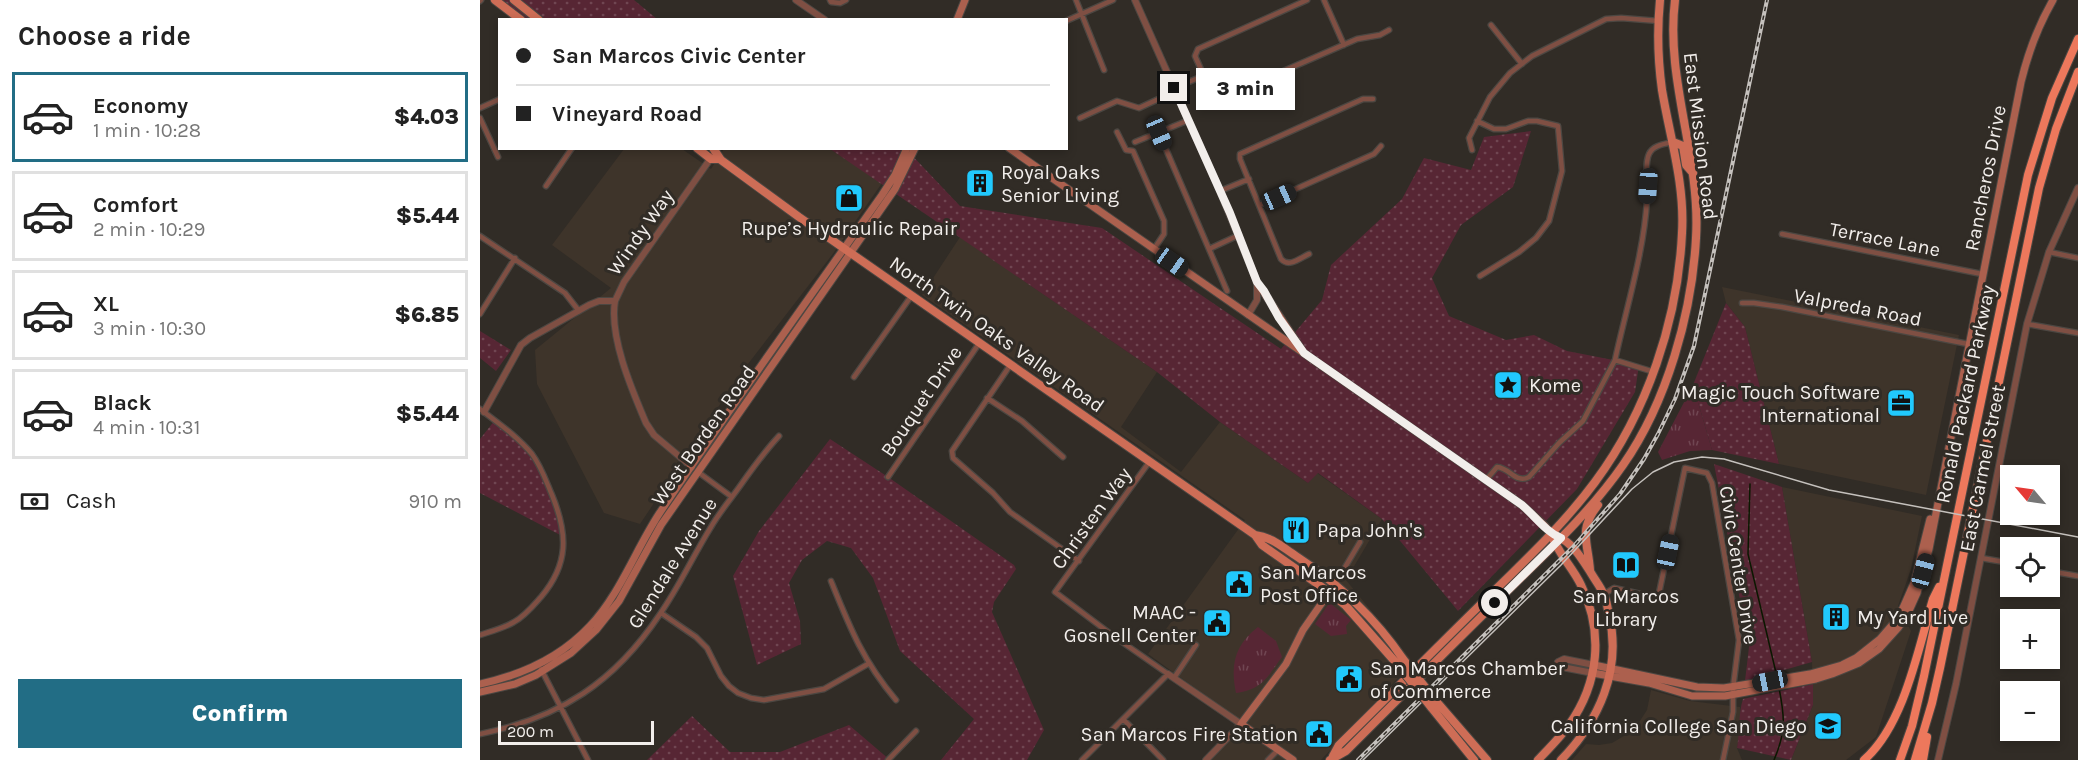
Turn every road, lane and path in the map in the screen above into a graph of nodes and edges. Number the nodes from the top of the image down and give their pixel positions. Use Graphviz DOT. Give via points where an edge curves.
graph roads {
  1 [pos="495,0"];
  2 [pos="513,0"];
  3 [pos="796,0"];
  4 [pos="830,0"];
  5 [pos="846,0"];
  6 [pos="965,0"];
  7 [pos="1076,0"];
  8 [pos="1113,0"];
  9 [pos="1135,0"];
  10 [pos="1307,0"];
  11 [pos="1324,0"];
  12 [pos="2053,0"];
  13 [pos="1662,2"];
  14 [pos="1674,3"];
  15 [pos="1081,14"];
  16 [pos="518,18"];
  17 [pos="536,18"];
  18 [pos="822,18"];
  19 [pos="958,18"];
  20 [pos="1068,20"];
  21 [pos="1659,21"];
  22 [pos="1673,23"];
  23 [pos="1491,25"];
  24 [pos="1389,30"];
  25 [pos="2078,39"];
  26 [pos="1344,45"];
  27 [pos="1522,64"];
  28 [pos="1104,70"];
  29 [pos="2078,72"];
  30 [pos="1203,76"];
  31 [pos="1175,90"];
  32 [pos="1373,99"];
  33 [pos="498,100"];
  34 [pos="480,108"];
  35 [pos="480,118"];
  36 [pos="1080,118"];
  37 [pos="1189,120"];
  38 [pos="1477,121"];
  39 [pos="1118,132"];
  40 [pos="1159,133"];
  41 [pos="1135,142"];
  42 [pos="1673,142"];
  43 [pos="1381,146"];
  44 [pos="571,150"];
  45 [pos="699,150"];
  46 [pos="714,150"];
  47 [pos="1012,150"];
  48 [pos="1472,150"];
  49 [pos="910,151"];
  50 [pos="498,157"];
  51 [pos="711,159"];
  52 [pos="720,159"];
  53 [pos="1694,174"];
  54 [pos="1249,178"];
  55 [pos="546,186"];
  56 [pos="2078,188"];
  57 [pos="1220,191"];
  58 [pos="1260,205"];
  59 [pos="1782,234"];
  60 [pos="1239,235"];
  61 [pos="480,236"];
  62 [pos="1154,249"];
  63 [pos="1209,249"];
  64 [pos="848,250"];
  65 [pos="2049,252"];
  66 [pos="1309,254"];
  67 [pos="515,258"];
  68 [pos="2078,258"];
  69 [pos="1983,274"];
  70 [pos="1480,276"];
  71 [pos="1257,282"];
  72 [pos="1227,291"];
  73 [pos="912,295"];
  74 [pos="615,302"];
  75 [pos="1742,303"];
  76 [pos="579,310"];
  77 [pos="480,314"];
  78 [pos="1248,315"];
  79 [pos="2027,324"];
  80 [pos="2078,333"];
  81 [pos="980,342"];
  82 [pos="1968,344"];
  83 [pos="1304,353"];
  84 [pos="1615,360"];
  85 [pos="1011,364"];
  86 [pos="1654,372"];
  87 [pos="855,377"];
  88 [pos="987,398"];
  89 [pos="482,411"];
  90 [pos="779,436"];
  91 [pos="1064,457"];
  92 [pos="1150,460"];
  93 [pos="1624,464"];
  94 [pos="695,470"];
  95 [pos="888,477"];
  96 [pos="1485,480"];
  97 [pos="732,497"];
  98 [pos="1551,533"];
  99 [pos="1255,535"];
  100 [pos="1561,538"];
  101 [pos="1360,543"];
  102 [pos="1554,544"];
  103 [pos="1981,558"];
  104 [pos="1078,561"];
  105 [pos="2000,561"];
  106 [pos="1590,572"];
  107 [pos="2060,573"];
  108 [pos="1944,576"];
  109 [pos="2078,576"];
  110 [pos="831,581"];
  111 [pos="1335,584"];
  112 [pos="1329,592"];
  113 [pos="1604,594"];
  114 [pos="661,613"];
  115 [pos="480,635"];
  116 [pos="1196,645"];
  117 [pos="1401,662"];
  118 [pos="868,664"];
  119 [pos="541,668"];
  120 [pos="1594,669"];
  121 [pos="1610,672"];
  122 [pos="1171,676"];
  123 [pos="480,684"];
  124 [pos="1734,691"];
  125 [pos="480,692"];
  126 [pos="896,700"];
  127 [pos="1932,703"];
  128 [pos="1434,704"];
  129 [pos="562,708"];
  130 [pos="1123,719"];
  131 [pos="1241,724"];
  132 [pos="916,731"];
  133 [pos="480,734"];
  134 [pos="1278,750"];
  135 [pos="1331,759"];
  136 [pos="588,760"];
  137 [pos="888,760"];
  138 [pos="1082,760"];
  139 [pos="1163,760"];
  140 [pos="1206,760"];
  141 [pos="1268,760"];
  142 [pos="1293,760"];
  143 [pos="1474,760"];
  144 [pos="1487,760"];
  145 [pos="1538,760"];
  146 [pos="1561,760"];
  147 [pos="1723,760"];
  148 [pos="1864,760"];
  149 [pos="1900,760"];
  150 [pos="1915,760"];
  151 [pos="1923,760"];
  152 [pos="1938,760"];
  1 -- 16 [label="main road"];
  2 -- 17 [label="main road"];
  3 -- 18 [label="street"];
  4 -- 5 [label="street"];
  6 -- 19 [label="main road"];
  7 -- 15 [label="street"];
  8 -- 15 [label="street"];
  9 -- 31 [label="street"];
  10 -- 30 [label="street" via="1197,49 1195,56"];
  11 -- 26 [label="street"];
  12 -- 69 [label="main road, Rancheros Drive" via="2027,59"];
  13 -- 14 [label="main road"];
  13 -- 21 [label="main road, East Mission Road"];
  13 -- 22 [label="main road"];
  14 -- 22 [label="main road, East Mission Road"];
  15 -- 20 [label="street"];
  15 -- 28 [label="street"];
  21 -- 27 [label="street" via="1606,19"];
  21 -- 42 [label="main road, East Mission Road" via="1661,81"];
  22 -- 53 [label="main road, East Mission Road" via="1675,74"];
  23 -- 27 [label="street"];
  24 -- 26 [label="street"];
  25 -- 108 [label="highway, Ronald Packard Parkway" via="2052,98 2028,175"];
  26 -- 30 [label="street" via="1219,99 1213,96"];
  27 -- 38 [label="street" via="1500,84"];
  29 -- 127 [label="highway, Ronald Packard Parkway" via="2038,188"];
  30 -- 31 [label="street"];
  31 -- 36 [label="street" via="1139,108 1118,101"];
  31 -- 37 [label="street"];
  32 -- 54 [label="street" via="1363,99 1246,150 1240,159"];
  33 -- 34 [label="street"];
  35 -- 50 [label="street"];
  37 -- 40 [label="street"];
  37 -- 57 [label="street"];
  38 -- 48 [label="street" via="1469,138"];
  38 -- 70 [label="street" via="1494,129 1528,121 1558,126 1562,171 1549,221 1536,238"];
  39 -- 62 [label="street" via="1126,150 1133,151 1164,221 1164,234"];
  40 -- 41 [label="street"];
  40 -- 63 [label="street"];
  42 -- 53 [label="main road" via="1683,146 1686,165"];
  42 -- 84 [label="street" via="1649,153 1646,164 1646,220"];
  42 -- 86 [label="main road, East Mission Road" via="1681,189 1681,248 1668,322"];
  43 -- 58 [label="street" via="1374,154"];
  44 -- 55 [label="street"];
  45 -- 51 [label="main road"];
  46 -- 51 [label="street, Windy Way"];
  46 -- 52 [label="main road, North Twin Oaks Valley Road"];
  47 -- 62 [label="main road"];
  49 -- 64 [label="main road, West Borden Road" via="885,197"];
  51 -- 52 [label="main road"];
  51 -- 74 [label="street, Windy Way" via="624,282"];
  52 -- 64 [label="main road, North Twin Oaks Valley Road"];
  53 -- 93 [label="main road, East Mission Road" via="1694,263 1678,341 1658,399"];
  54 -- 57 [label="street"];
  54 -- 58 [label="street"];
  56 -- 65 [label="street, East Carmel Street"];
  57 -- 60 [label="street"];
  58 -- 66 [label="street" via="1284,262 1291,263"];
  59 -- 69 [label="street, Terrace Lane"];
  60 -- 63 [label="street"];
  60 -- 71 [label="street"];
  61 -- 67 [label="street"];
  62 -- 78 [label="main road"];
  63 -- 72 [label="street"];
  64 -- 73 [label="main road, North Twin Oaks Valley Road"];
  64 -- 94 [label="main road, West Borden Road"];
  65 -- 68 [label="street"];
  65 -- 79 [label="street, East Carmel Street"];
  67 -- 76 [label="street" via="565,293"];
  67 -- 77 [label="street"];
  69 -- 82 [label="main road, Rancheros Drive"];
  71 -- 78 [label="street" via="1257,300"];
  71 -- 83 [label="main road"];
  73 -- 81 [label="main road, North Twin Oaks Valley Road"];
  73 -- 87 [label="street"];
  74 -- 76 [label="street, Windy Way" via="599,301"];
  74 -- 94 [label="street" via="617,342 646,423 654,435"];
  75 -- 82 [label="street, Valpreda Road"];
  76 -- 89 [label="street, Windy Way" via="521,345"];
  78 -- 83 [label="main road"];
  79 -- 80 [label="street"];
  79 -- 103 [label="street, East Carmel Street"];
  81 -- 85 [label="main road, North Twin Oaks Valley Road"];
  81 -- 95 [label="street, Bouquet Drive"];
  82 -- 124 [label="main road, Rancheros Drive" via="1929,549 1908,613 1888,640 1860,663 1832,674"];
  83 -- 96 [label="main road"];
  84 -- 86 [label="street"];
  84 -- 96 [label="street" via="1583,421 1529,477 1518,479 1497,467"];
  85 -- 88 [label="street"];
  85 -- 92 [label="main road, North Twin Oaks Valley Road"];
  86 -- 98 [label="main road, East Mission Road" via="1623,441 1580,502"];
  88 -- 91 [label="street" via="1022,421"];
  88 -- 104 [label="street" via="952,451 955,460 1010,512"];
  89 -- 115 [label="street" via="533,456 560,514 564,537 558,570 531,609 503,628"];
  90 -- 97 [label="street, Glendale Avenue"];
  92 -- 99 [label="main road, North Twin Oaks Valley Road"];
  92 -- 104 [label="street, Christen Way"];
  93 -- 100 [label="main road, East Mission Road"];
  93 -- 106 [label="main road" via="1588,522 1585,534"];
  94 -- 97 [label="street"];
  94 -- 119 [label="main road, West Borden Road" via="659,514 604,609"];
  96 -- 98 [label="main road" via="1522,505"];
  97 -- 114 [label="street, Glendale Avenue"];
  98 -- 100 [label="main road"];
  98 -- 102 [label="main road"];
  98 -- 135 [label="main road, East Mission Road" via="1340,745"];
  99 -- 111 [label="main road, North Twin Oaks Valley Road" via="1267,536"];
  99 -- 112 [label="main road, North Twin Oaks Valley Road" via="1262,545"];
  100 -- 102 [label="main road, East Mission Road"];
  100 -- 106 [label="main road"];
  101 -- 111 [label="street"];
  102 -- 120 [label="main road" via="1588,600 1595,628"];
  102 -- 135 [label="main road, East Mission Road" via="1346,751"];
  103 -- 105 [label="street"];
  103 -- 152 [label="street, East Carmel Street"];
  104 -- 122 [label="street, Christen Way" via="1055,592"];
  106 -- 113 [label="main road"];
  107 -- 109 [label="street"];
  108 -- 148 [label="highway" via="1892,725"];
  108 -- 149 [label="highway, Ronald Packard Parkway" via="1918,704"];
  110 -- 118 [label="street"];
  111 -- 112 [label="main road"];
  111 -- 117 [label="main road, North Twin Oaks Valley Road" via="1368,614"];
  112 -- 117 [label="main road, North Twin Oaks Valley Road"];
  112 -- 131 [label="main road" via="1286,664"];
  113 -- 121 [label="main road" via="1612,626"];
  113 -- 124 [label="street, Civic Center Drive" via="1614,588 1658,598 1685,468 1707,473 1712,483 1738,640"];
  114 -- 118 [label="street" via="707,648 729,686 751,698 764,700 824,689"];
  114 -- 129 [label="street, Glendale Avenue" via="624,662"];
  116 -- 122 [label="street"];
  117 -- 128 [label="main road, North Twin Oaks Valley Road, bridge"];
  118 -- 126 [label="street"];
  119 -- 123 [label="main road, West Borden Road"];
  119 -- 125 [label="main road, West Borden Road" via="515,684"];
  119 -- 129 [label="street"];
  120 -- 120 [label="street, Rancheros Drive" via="1564,659 1558,662 1562,667"];
  120 -- 121 [label="main road, Rancheros Drive"];
  120 -- 145 [label="main road" via="1573,720"];
  121 -- 124 [label="main road, Rancheros Drive" via="1692,696 1719,696"];
  121 -- 146 [label="main road" via="1596,713"];
  122 -- 130 [label="street"];
  122 -- 131 [label="street"];
  124 -- 147 [label="street"];
  127 -- 150 [label="highway, Ronald Packard Parkway"];
  127 -- 151 [label="highway"];
  128 -- 143 [label="main road, North Twin Oaks Valley Road"];
  128 -- 144 [label="main road, North Twin Oaks Valley Road"];
  129 -- 133 [label="street, Glendale Avenue" via="520,725"];
  129 -- 136 [label="street"];
  130 -- 138 [label="street"];
  130 -- 139 [label="street"];
  131 -- 134 [label="main road"];
  131 -- 140 [label="street"];
  132 -- 137 [label="street"];
  134 -- 141 [label="street"];
  134 -- 142 [label="main road"];
}
